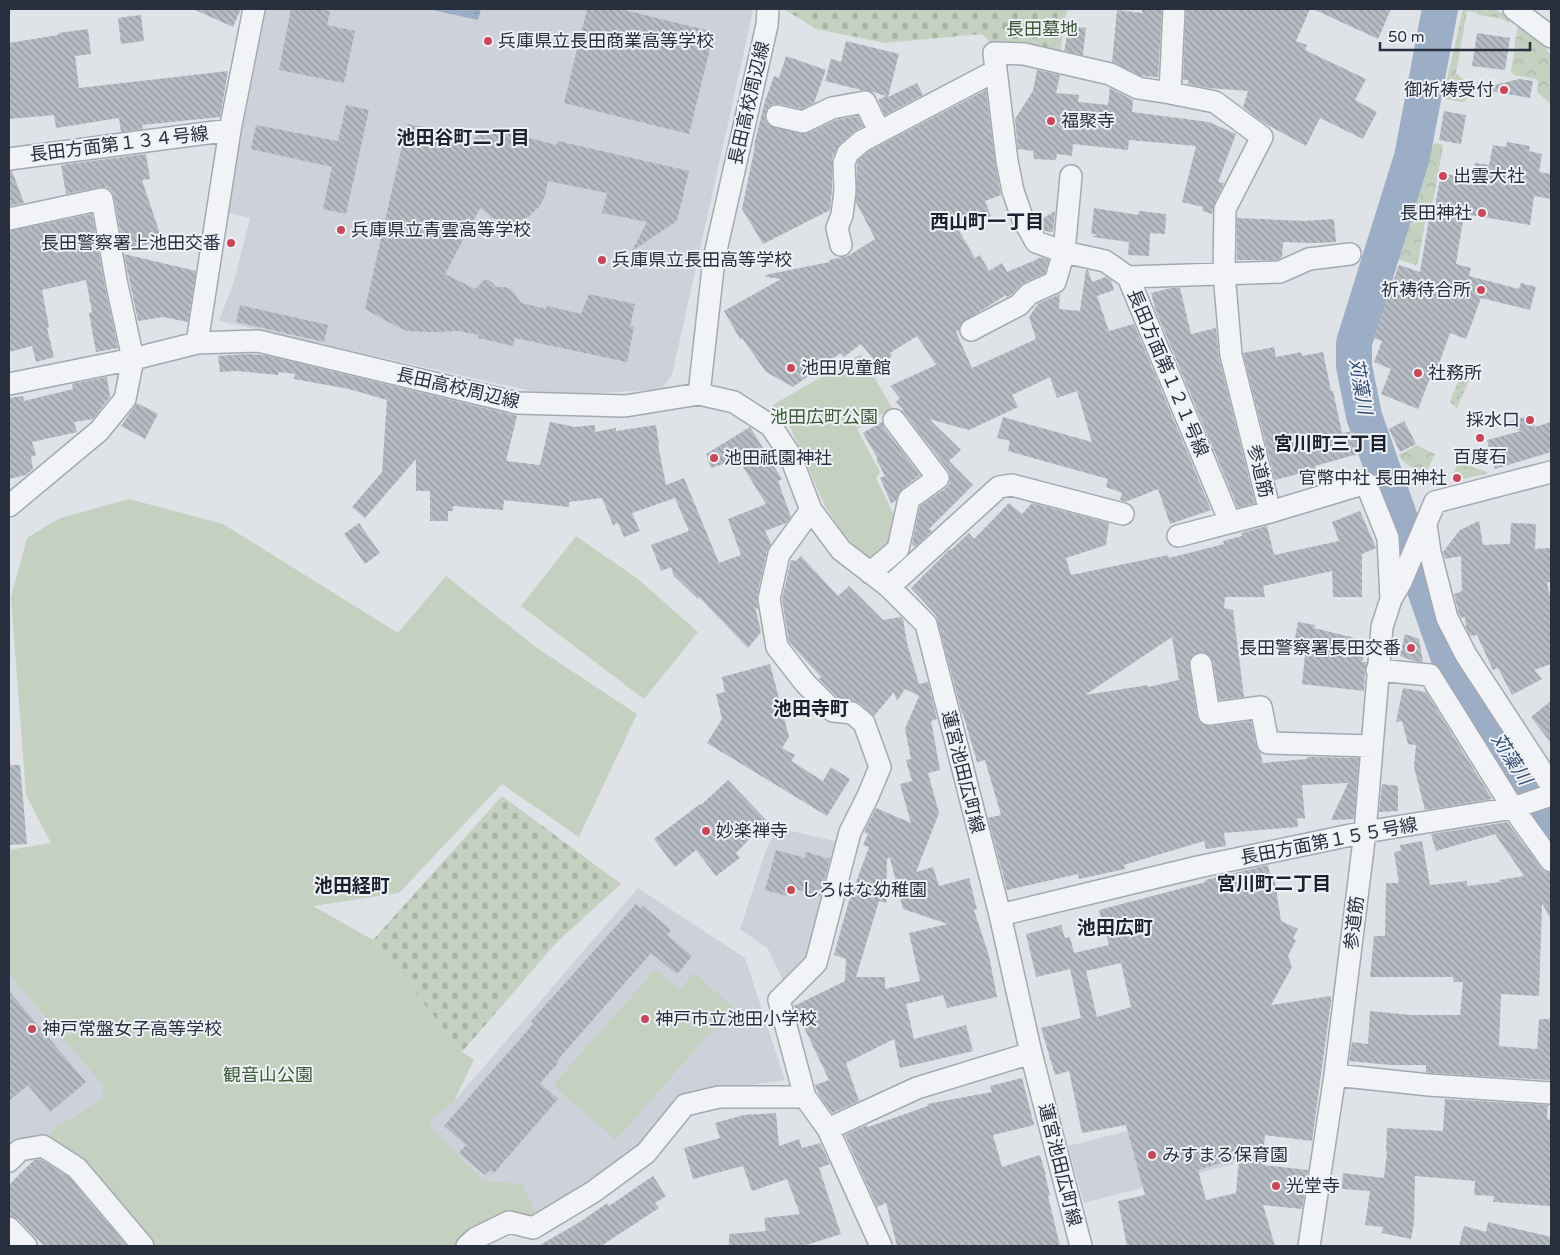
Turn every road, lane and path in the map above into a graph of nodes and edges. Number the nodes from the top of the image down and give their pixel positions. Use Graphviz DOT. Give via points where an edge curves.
graph roads {
  1 [pos="254,9"];
  2 [pos="768,9"];
  3 [pos="1174,9"];
  4 [pos="1514,9"];
  5 [pos="1551,37"];
  6 [pos="995,71"];
  7 [pos="1170,93"];
  8 [pos="777,116"];
  9 [pos="230,130"];
  10 [pos="879,131"];
  11 [pos="9,159"];
  12 [pos="1071,176"];
  13 [pos="9,219"];
  14 [pos="841,245"];
  15 [pos="1064,252"];
  16 [pos="1350,254"];
  17 [pos="1224,273"];
  18 [pos="1128,277"];
  19 [pos="971,330"];
  20 [pos="197,344"];
  21 [pos="133,359"];
  22 [pos="9,384"];
  23 [pos="699,394"];
  24 [pos="894,420"];
  25 [pos="1551,472"];
  26 [pos="9,506"];
  27 [pos="811,510"];
  28 [pos="1270,512"];
  29 [pos="1123,514"];
  30 [pos="1230,522"];
  31 [pos="1424,531"];
  32 [pos="1178,536"];
  33 [pos="898,549"];
  34 [pos="914,564"];
  35 [pos="870,573"];
  36 [pos="889,587"];
  37 [pos="1396,590"];
  38 [pos="1201,664"];
  39 [pos="1377,670"];
  40 [pos="1372,746"];
  41 [pos="1551,785"];
  42 [pos="1551,795"];
  43 [pos="1513,808"];
  44 [pos="1366,832"];
  45 [pos="1551,861"];
  46 [pos="1000,915"];
  47 [pos="1031,1054"];
  48 [pos="1335,1075"];
  49 [pos="1551,1093"];
  50 [pos="805,1096"];
  51 [pos="828,1129"];
  52 [pos="9,1161"];
  53 [pos="9,1228"];
  54 [pos="26,1246"];
  55 [pos="143,1246"];
  56 [pos="467,1246"];
  57 [pos="881,1246"];
  58 [pos="1081,1246"];
  59 [pos="1309,1246"];
  1 -- 9 [label="street"];
  2 -- 23 [label="street, 長田高校周辺線" via="767,26 714,259"];
  3 -- 7 [label="street"];
  4 -- 5 [label="street"];
  6 -- 7 [label="street, 長田方面第１２１号線" via="994,53 1024,54 1110,74 1138,88"];
  6 -- 10 [label="street"];
  6 -- 15 [label="street, 長田方面第１２１号線" via="1007,161 1022,217 1036,242"];
  7 -- 17 [label="street, 参道筋" via="1215,102 1262,137 1225,209"];
  8 -- 10 [label="street" via="803,122 832,108 865,102"];
  9 -- 11 [label="street, 長田方面第１３４号線"];
  9 -- 20 [label="street"];
  10 -- 14 [label="street" via="848,153 844,163 845,191 837,228"];
  12 -- 15 [label="street"];
  13 -- 21 [label="street" via="102,199"];
  15 -- 18 [label="street, 長田方面第１２１号線" via="1105,261"];
  15 -- 19 [label="street" via="1055,282"];
  16 -- 17 [label="street" via="1310,259 1280,272"];
  17 -- 18 [label="street"];
  17 -- 28 [label="street, 参道筋" via="1231,355"];
  18 -- 30 [label="street, 長田方面第１２１号線"];
  20 -- 21 [label="street, 長田高校周辺線"];
  20 -- 23 [label="street, 長田高校周辺線" via="258,341 517,403 624,406"];
  21 -- 22 [label="street, 長田高校周辺線"];
  21 -- 26 [label="street" via="125,399 99,431"];
  23 -- 27 [label="street, 蓮宮池田広町線" via="734,402 771,426 790,455"];
  24 -- 33 [label="street" via="938,478 908,499"];
  25 -- 31 [label="street" via="1435,502"];
  27 -- 35 [label="street, 蓮宮池田広町線" via="841,550"];
  27 -- 50 [label="street" via="779,554 769,599 777,647 805,683 833,711 852,713 864,723 880,767 850,832 816,963 779,1000"];
  28 -- 30 [label="street"];
  28 -- 37 [label="street, 参道筋" via="1366,483 1388,538"];
  29 -- 34 [label="street" via="1012,484 999,487"];
  30 -- 32 [label="street"];
  31 -- 37 [label="street"];
  31 -- 41 [label="street" via="1446,618 1466,656"];
  33 -- 34 [label="street"];
  33 -- 35 [label="street"];
  34 -- 36 [label="street"];
  35 -- 36 [label="street, 蓮宮池田広町線"];
  36 -- 46 [label="street, 蓮宮池田広町線" via="926,624"];
  37 -- 39 [label="street, 参道筋" via="1382,627"];
  38 -- 40 [label="street" via="1209,714 1261,707 1268,744"];
  39 -- 40 [label="street, 参道筋"];
  39 -- 43 [label="street" via="1430,675"];
  40 -- 44 [label="street, 参道筋"];
  42 -- 43 [label="street, 長田方面第１５５号線"];
  43 -- 44 [label="street, 長田方面第１５５号線"];
  43 -- 45 [label="street"];
  44 -- 46 [label="street, 長田方面第１５５号線" via="1198,867"];
  44 -- 48 [label="street, 参道筋"];
  46 -- 47 [label="street, 蓮宮池田広町線"];
  47 -- 51 [label="street" via="917,1088"];
  47 -- 58 [label="street, 蓮宮池田広町線"];
  48 -- 49 [label="street"];
  48 -- 59 [label="street, 参道筋"];
  50 -- 51 [label="street"];
  50 -- 56 [label="street" via="719,1097 685,1105 646,1153 593,1192 533,1228 509,1222"];
  51 -- 57 [label="street"];
  52 -- 55 [label="street" via="20,1150 43,1146 77,1168"];
  53 -- 54 [label="street"];
}
